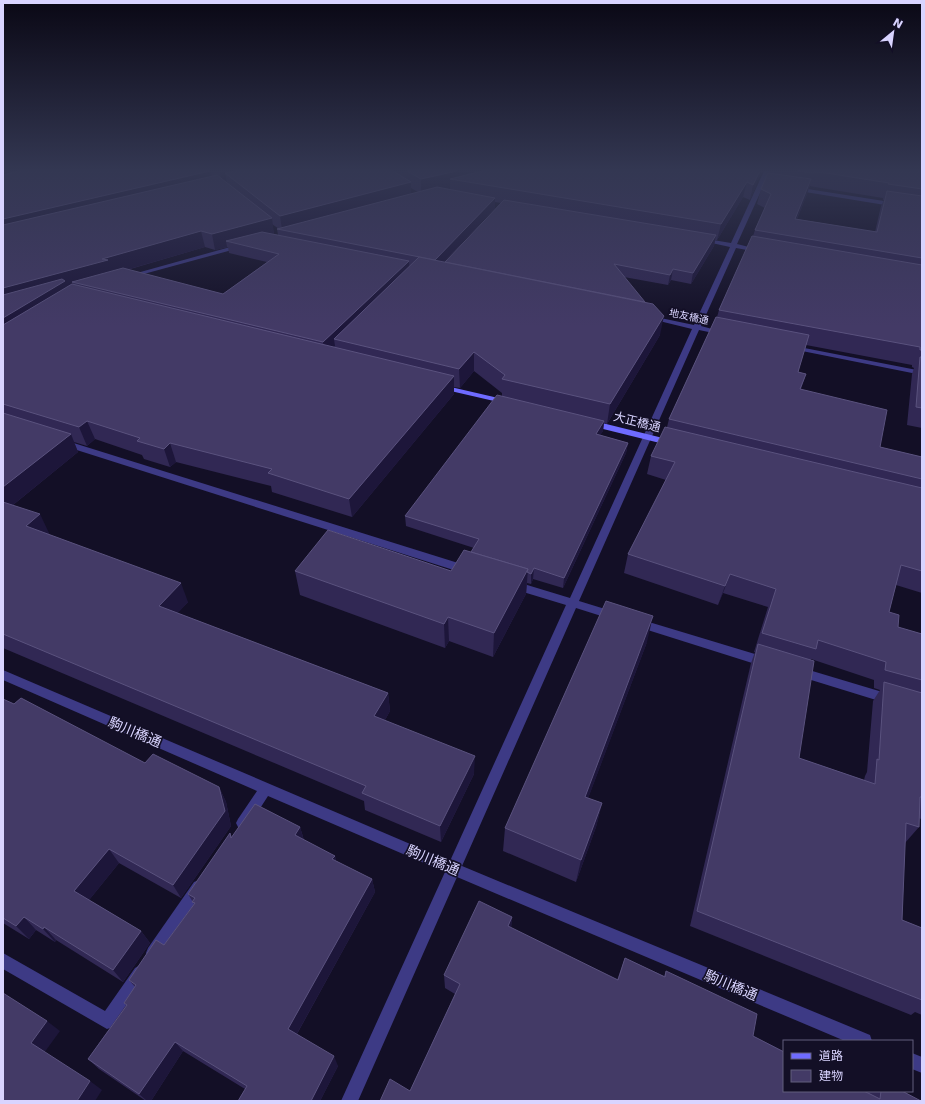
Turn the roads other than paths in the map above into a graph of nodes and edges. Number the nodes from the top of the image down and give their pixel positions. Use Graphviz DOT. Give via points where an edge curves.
graph roads {
  1 [pos="745,223"];
  2 [pos="695,239"];
  3 [pos="250,244"];
  4 [pos="734,246"];
  5 [pos="765,251"];
  6 [pos="121,278"];
  7 [pos="643,316"];
  8 [pos="697,327"];
  9 [pos="728,334"];
  10 [pos="782,345"];
  11 [pos="922,373"];
  12 [pos="435,385"];
  13 [pos="518,405"];
  14 [pos="579,420"];
  15 [pos="648,437"];
  16 [pos="56,441"];
  17 [pos="678,444"];
  18 [pos="474,572"];
  19 [pos="504,582"];
  20 [pos="573,603"];
  21 [pos="3,675"];
  22 [pos="899,702"];
  23 [pos="266,788"];
  24 [pos="235,833"];
  25 [pos="453,869"];
  26 [pos="209,872"];
  27 [pos="3,961"];
  28 [pos="862,1040"];
  29 [pos="349,1101"];
  1 -- 4 [label="street"];
  2 -- 4 [label="street"];
  3 -- 6 [label="street"];
  4 -- 5 [label="street"];
  4 -- 8 [label="street"];
  7 -- 8 [label="street, 地友橋通"];
  8 -- 9 [label="street, 地友橋通"];
  8 -- 15 [label="street"];
  10 -- 11 [label="street"];
  12 -- 13 [label="street"];
  14 -- 15 [label="street, 大正橋通"];
  15 -- 17 [label="street, 大正橋通"];
  15 -- 20 [label="street"];
  16 -- 18 [label="street"];
  19 -- 20 [label="street"];
  20 -- 22 [label="street"];
  20 -- 25 [label="street"];
  21 -- 23 [label="street, 駒川橋通"];
  23 -- 24 [label="street"];
  23 -- 25 [label="street, 駒川橋通"];
  25 -- 28 [label="street, 駒川橋通"];
  25 -- 29 [label="street"];
  26 -- 27 [label="street" via="107,1021"];
}
